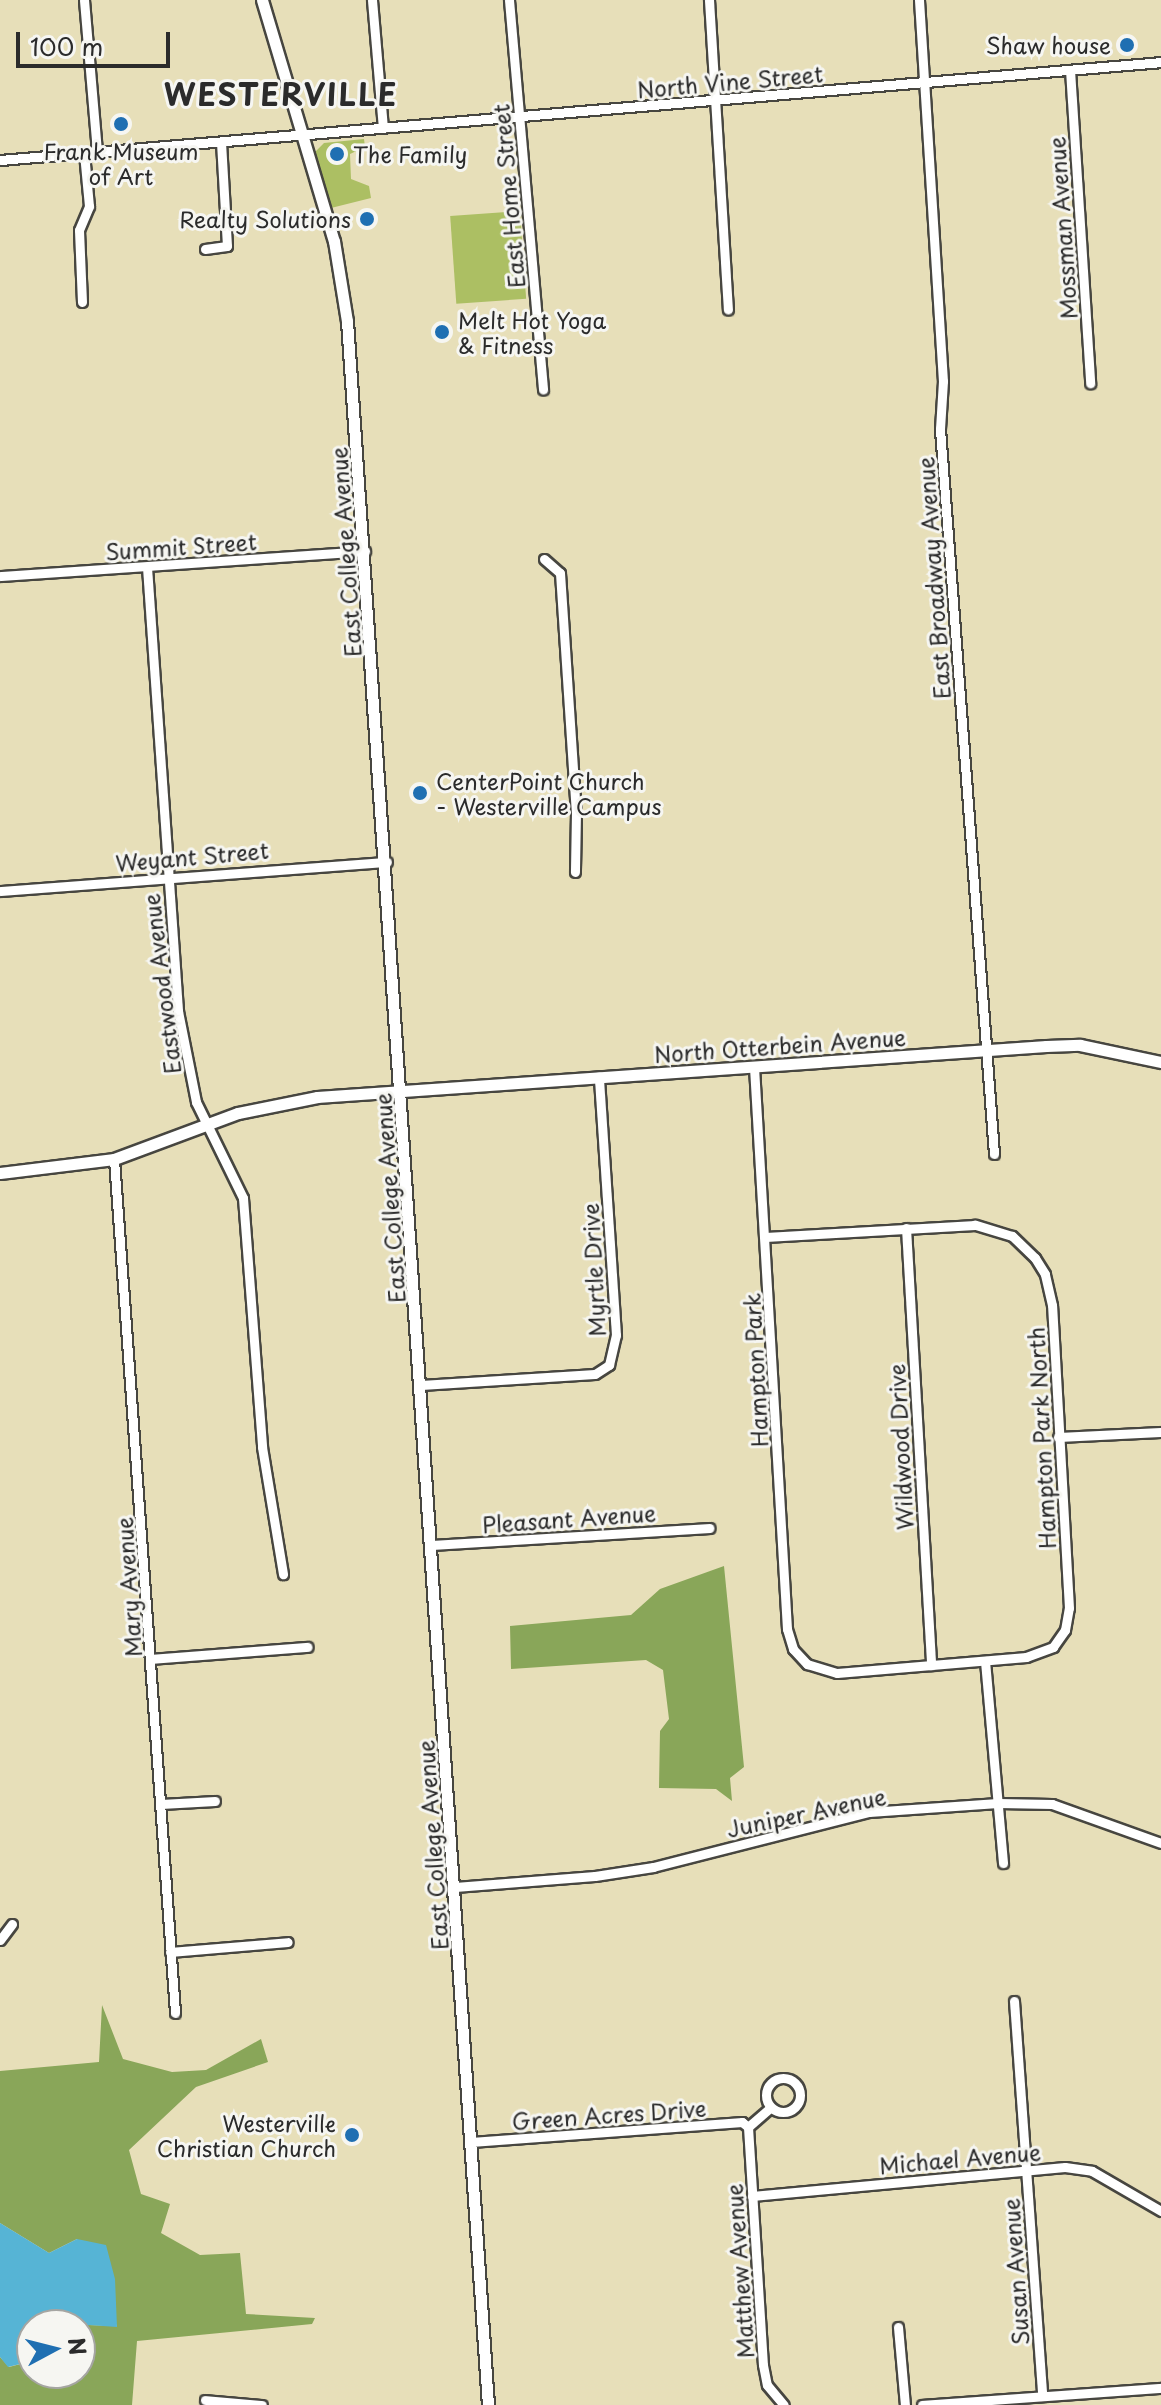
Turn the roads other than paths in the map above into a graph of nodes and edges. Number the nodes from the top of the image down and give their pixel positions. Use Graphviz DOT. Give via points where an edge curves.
graph roads {
  1 [pos="84,0"];
  2 [pos="262,0"];
  3 [pos="372,0"];
  4 [pos="509,0"];
  5 [pos="709,0"];
  6 [pos="919,0"];
  7 [pos="1161,62"];
  8 [pos="1070,70"];
  9 [pos="924,82"];
  10 [pos="717,100"];
  11 [pos="519,116"];
  12 [pos="383,128"];
  13 [pos="302,135"];
  14 [pos="221,142"];
  15 [pos="84,153"];
  16 [pos="97,153"];
  17 [pos="0,160"];
  18 [pos="205,249"];
  19 [pos="82,302"];
  20 [pos="728,309"];
  21 [pos="1090,383"];
  22 [pos="543,390"];
  23 [pos="365,551"];
  24 [pos="544,559"];
  25 [pos="147,567"];
  26 [pos="0,576"];
  27 [pos="387,862"];
  28 [pos="575,872"];
  29 [pos="166,876"];
  30 [pos="0,891"];
  31 [pos="985,1051"];
  32 [pos="1161,1062"];
  33 [pos="754,1067"];
  34 [pos="599,1077"];
  35 [pos="401,1090"];
  36 [pos="206,1125"];
  37 [pos="994,1154"];
  38 [pos="114,1159"];
  39 [pos="0,1173"];
  40 [pos="906,1228"];
  41 [pos="765,1237"];
  42 [pos="421,1385"];
  43 [pos="1161,1432"];
  44 [pos="1058,1437"];
  45 [pos="709,1528"];
  46 [pos="432,1545"];
  47 [pos="283,1574"];
  48 [pos="308,1647"];
  49 [pos="151,1659"];
  50 [pos="985,1661"];
  51 [pos="931,1665"];
  52 [pos="215,1801"];
  53 [pos="998,1803"];
  54 [pos="161,1804"];
  55 [pos="1161,1843"];
  56 [pos="1003,1863"];
  57 [pos="455,1887"];
  58 [pos="12,1924"];
  59 [pos="0,1940"];
  60 [pos="288,1942"];
  61 [pos="170,1952"];
  62 [pos="1014,2001"];
  63 [pos="175,2013"];
  64 [pos="771,2107"];
  65 [pos="748,2127"];
  66 [pos="471,2142"];
  67 [pos="1026,2170"];
  68 [pos="752,2196"];
  69 [pos="1161,2211"];
  70 [pos="898,2327"];
  71 [pos="1161,2388"];
  72 [pos="1042,2396"];
  73 [pos="205,2400"];
  74 [pos="262,2405"];
  75 [pos="488,2405"];
  76 [pos="784,2405"];
  77 [pos="905,2405"];
  78 [pos="922,2405"];
  1 -- 16 [label="street"];
  2 -- 13 [label="street, East College Avenue"];
  3 -- 12 [label="street"];
  4 -- 11 [label="street, East Home Street"];
  5 -- 10 [label="street"];
  6 -- 9 [label="street, East Broadway Avenue"];
  7 -- 8 [label="street, North Vine Street"];
  8 -- 9 [label="street, North Vine Street"];
  8 -- 21 [label="street, Mossman Avenue"];
  9 -- 10 [label="street, North Vine Street"];
  9 -- 31 [label="street, East Broadway Avenue" via="943,381 940,429"];
  10 -- 11 [label="street, North Vine Street"];
  10 -- 20 [label="street"];
  11 -- 12 [label="street, North Vine Street"];
  11 -- 22 [label="street, East Home Street"];
  12 -- 13 [label="street, North Vine Street"];
  13 -- 14 [label="street, North Vine Street"];
  13 -- 23 [label="street, East College Avenue" via="344,289"];
  14 -- 16 [label="street, North Vine Street"];
  14 -- 18 [label="street" via="227,246"];
  15 -- 16 [label="street, North Vine Street"];
  15 -- 17 [label="street, North Vine Street"];
  15 -- 19 [label="street" via="89,206 79,230"];
  23 -- 25 [label="street, Summit Street"];
  23 -- 27 [label="street, East College Avenue"];
  24 -- 28 [label="street" via="560,573 576,812"];
  25 -- 26 [label="street, Summit Street"];
  25 -- 29 [label="street, Eastwood Avenue"];
  27 -- 29 [label="street, Weyant Street"];
  27 -- 35 [label="street, East College Avenue"];
  29 -- 30 [label="street, Weyant Street"];
  29 -- 36 [label="street, Eastwood Avenue" via="186,1067"];
  31 -- 32 [label="street, North Otterbein Avenue" via="1080,1045"];
  31 -- 33 [label="street, North Otterbein Avenue"];
  31 -- 37 [label="street, East Broadway Avenue"];
  33 -- 34 [label="street, North Otterbein Avenue"];
  33 -- 41 [label="street, Hampton Park"];
  34 -- 35 [label="street, North Otterbein Avenue"];
  34 -- 42 [label="street, Myrtle Drive" via="616,1335 609,1365 595,1374"];
  35 -- 36 [label="street, North Otterbein Avenue" via="279,1103"];
  35 -- 42 [label="street, East College Avenue"];
  36 -- 38 [label="street, North Otterbein Avenue"];
  36 -- 47 [label="street, Eastwood Avenue" via="243,1198 247,1217 262,1447"];
  38 -- 39 [label="street, North Otterbein Avenue"];
  38 -- 49 [label="street, Mary Avenue"];
  40 -- 41 [label="street"];
  40 -- 44 [label="street, Hampton Park North" via="975,1225 1012,1236 1035,1258 1050,1292"];
  40 -- 51 [label="street, Wildwood Drive"];
  41 -- 51 [label="street, Hampton Park" via="787,1629 793,1649 807,1664 837,1673"];
  42 -- 46 [label="street, East College Avenue"];
  43 -- 44 [label="street"];
  44 -- 50 [label="street, Hampton Park North" via="1069,1608 1065,1630 1053,1647 1032,1656"];
  45 -- 46 [label="street, Pleasant Avenue"];
  46 -- 57 [label="street, East College Avenue"];
  48 -- 49 [label="street"];
  49 -- 54 [label="street, Mary Avenue"];
  50 -- 51 [label="street"];
  50 -- 53 [label="street"];
  52 -- 54 [label="street"];
  53 -- 55 [label="street, Juniper Avenue" via="1052,1804"];
  53 -- 56 [label="street"];
  53 -- 57 [label="street, Juniper Avenue" via="869,1812 653,1867"];
  54 -- 61 [label="street, Mary Avenue"];
  57 -- 66 [label="street, East College Avenue"];
  58 -- 59 [label="street"];
  60 -- 61 [label="street"];
  61 -- 63 [label="street, Mary Avenue"];
  62 -- 67 [label="street, Susan Avenue"];
  64 -- 65 [label="street"];
  65 -- 66 [label="street, Green Acres Drive" via="742,2122"];
  65 -- 68 [label="street, Matthew Avenue"];
  66 -- 75 [label="street, East College Avenue"];
  67 -- 68 [label="street, Michael Avenue"];
  67 -- 69 [label="street, Michael Avenue" via="1092,2171"];
  67 -- 72 [label="street, Susan Avenue"];
  68 -- 76 [label="street, Matthew Avenue" via="763,2365 767,2385"];
  70 -- 77 [label="street"];
  71 -- 72 [label="street"];
  72 -- 78 [label="street"];
  73 -- 74 [label="street"];
}
